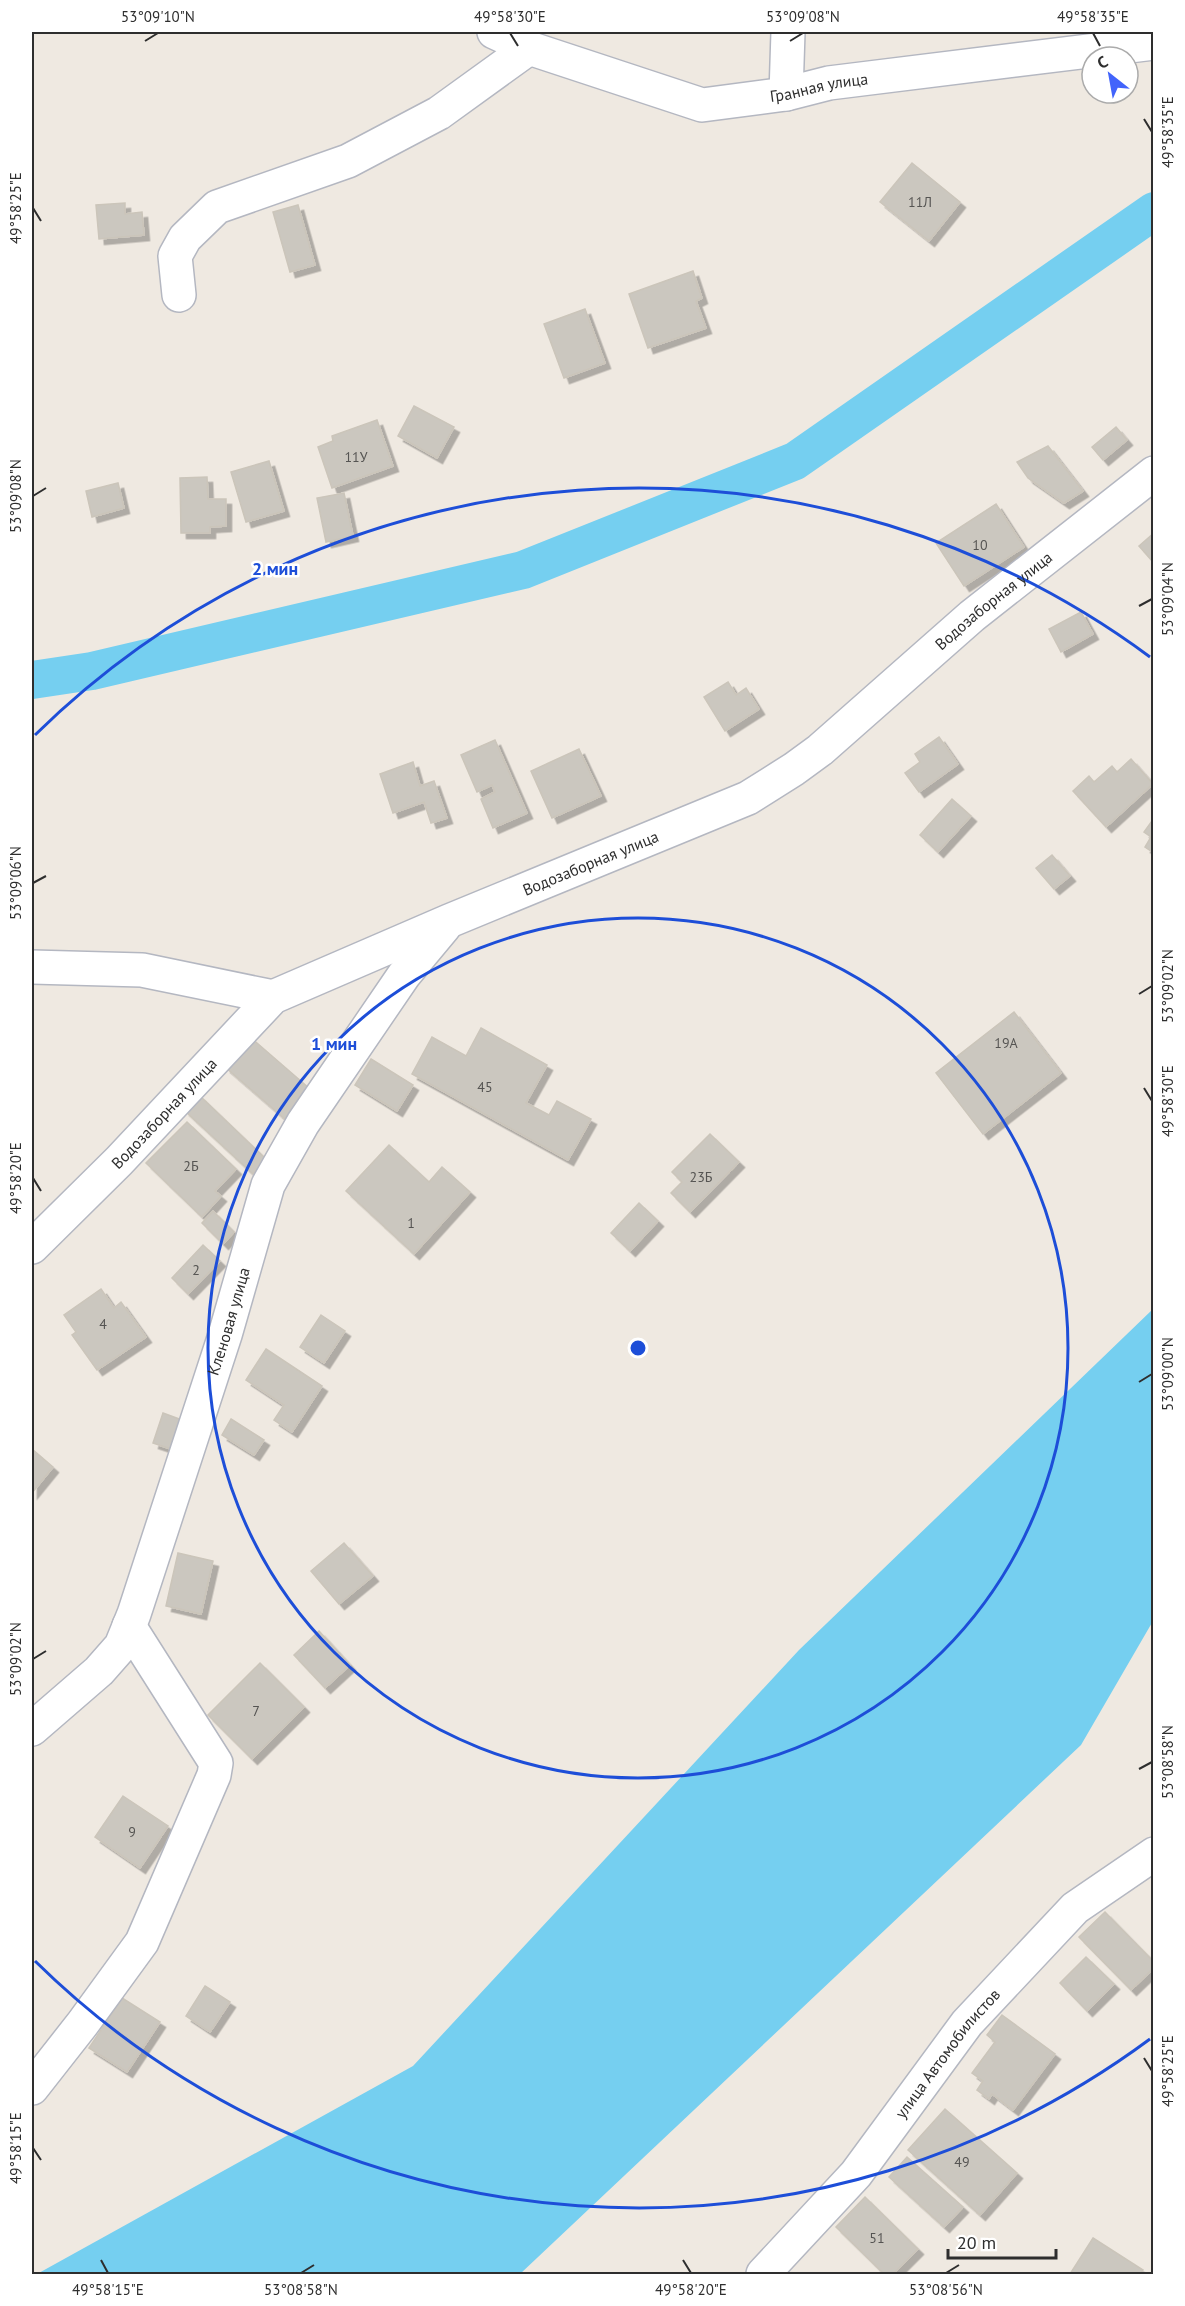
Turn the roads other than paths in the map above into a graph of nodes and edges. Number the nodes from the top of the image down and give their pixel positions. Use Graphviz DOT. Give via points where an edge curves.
graph roads {
  1 [pos="494,32"];
  2 [pos="788,32"];
  3 [pos="1154,44"];
  4 [pos="529,48"];
  5 [pos="786,94"];
  6 [pos="179,295"];
  7 [pos="1154,473"];
  8 [pos="449,921"];
  9 [pos="32,967"];
  10 [pos="273,997"];
  11 [pos="32,1247"];
  12 [pos="129,1626"];
  13 [pos="32,1729"];
  14 [pos="1154,1854"];
  15 [pos="32,2088"];
  16 [pos="763,2274"];
  1 -- 4 [label="street, Гранная улица"];
  2 -- 5 [label="street"];
  3 -- 5 [label="street, Гранная улица" via="829,83"];
  4 -- 5 [label="street, Гранная улица" via="702,105"];
  4 -- 6 [label="street" via="439,113 348,161 217,207 185,238 175,256"];
  7 -- 8 [label="street, Водозаборная улица" via="972,616 794,769 748,798"];
  8 -- 10 [label="street, Водозаборная улица"];
  8 -- 12 [label="street, Кленовая улица" via="397,985 303,1123 268,1185 225,1335"];
  9 -- 10 [label="street" via="142,970"];
  10 -- 11 [label="street, Водозаборная улица"];
  12 -- 13 [label="street, Кленовая улица" via="121,1646 99,1671"];
  12 -- 15 [label="street" via="216,1763 215,1769 142,1942"];
  14 -- 16 [label="street, улица Автомобилистов" via="1075,1908 974,2014 856,2174"];
}
